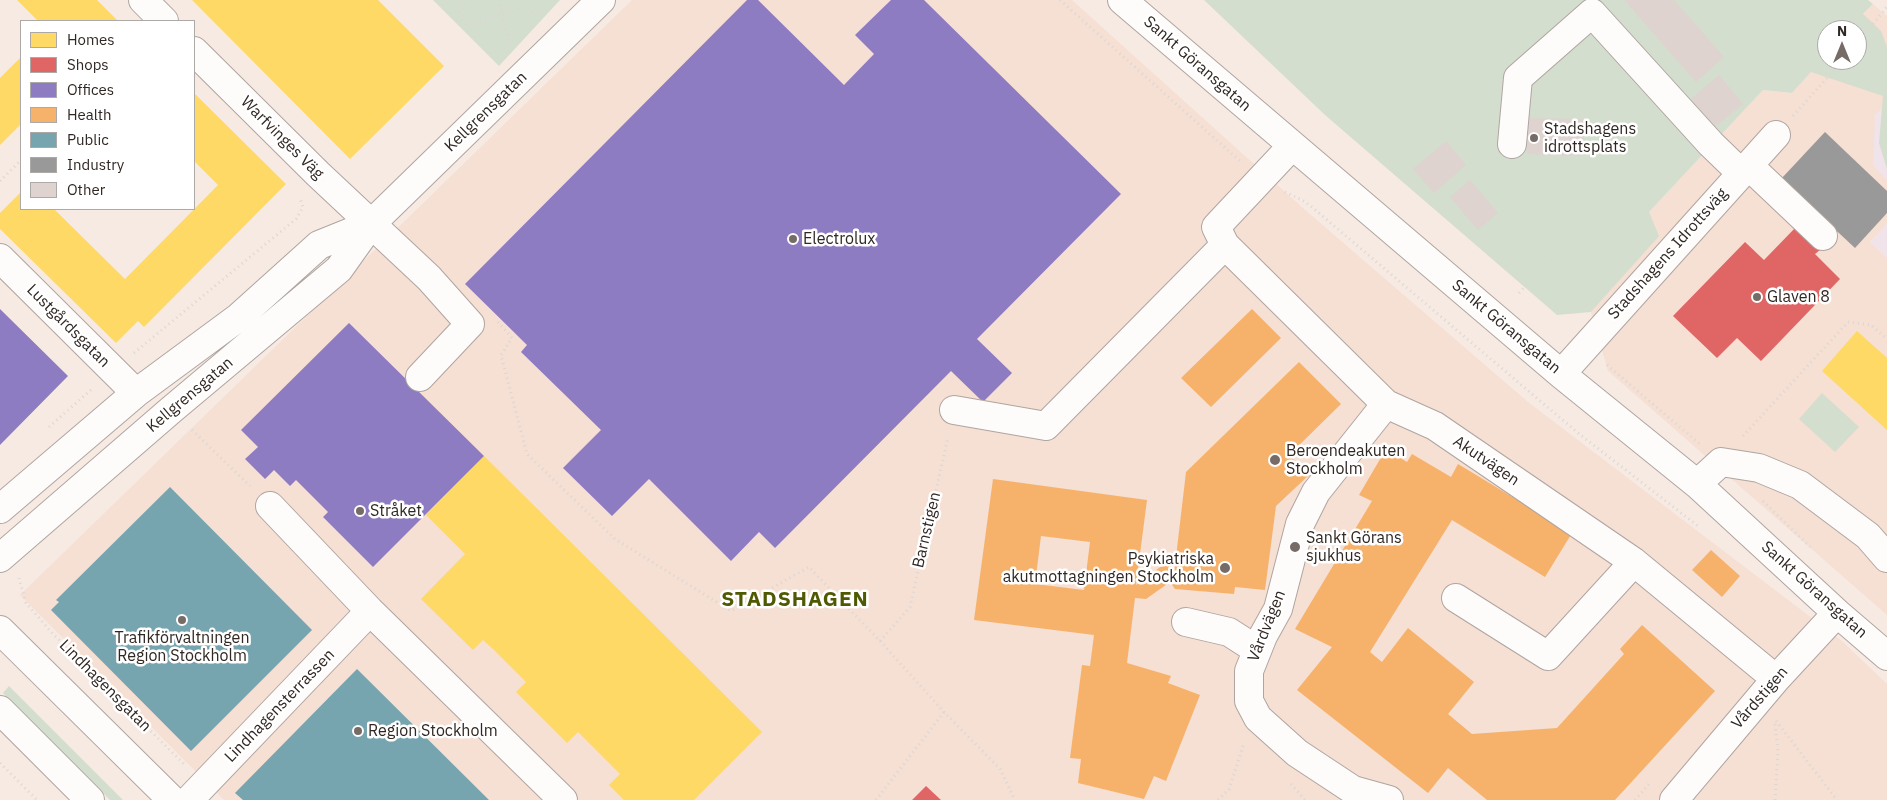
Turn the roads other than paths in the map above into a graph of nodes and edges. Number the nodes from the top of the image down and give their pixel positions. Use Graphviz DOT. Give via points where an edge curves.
graph roads {
  1 [pos="143,0"];
  2 [pos="602,0"];
  3 [pos="1122,0"];
  4 [pos="163,20"];
  5 [pos="195,52"];
  6 [pos="1776,135"];
  7 [pos="1512,144"];
  8 [pos="1292,146"];
  9 [pos="1745,169"];
  10 [pos="371,224"];
  11 [pos="1220,236"];
  12 [pos="1823,236"];
  13 [pos="0,258"];
  14 [pos="1561,374"];
  15 [pos="420,377"];
  16 [pos="136,394"];
  17 [pos="1386,404"];
  18 [pos="954,410"];
  19 [pos="1697,484"];
  20 [pos="270,506"];
  21 [pos="0,509"];
  22 [pos="0,558"];
  23 [pos="1887,558"];
  24 [pos="1634,562"];
  25 [pos="1456,598"];
  26 [pos="370,611"];
  27 [pos="1837,613"];
  28 [pos="1186,622"];
  29 [pos="0,630"];
  30 [pos="1257,650"];
  31 [pos="1887,656"];
  32 [pos="1776,679"];
  33 [pos="0,710"];
  34 [pos="197,792"];
  35 [pos="1685,795"];
  36 [pos="554,797"];
  37 [pos="90,800"];
  38 [pos="172,800"];
  39 [pos="1389,800"];
  1 -- 4 [label="street"];
  2 -- 10 [label="street, Kellgrensgatan"];
  3 -- 8 [label="street, Sankt Göransgatan"];
  5 -- 10 [label="street, Warfvinges Väg"];
  6 -- 9 [label="street, Stadshagens Idrottsväg"];
  7 -- 9 [label="street" via="1518,78 1592,13 1711,144"];
  8 -- 11 [label="street" via="1260,180"];
  8 -- 14 [label="street, Sankt Göransgatan"];
  9 -- 12 [label="street"];
  9 -- 14 [label="street, Stadshagens Idrottsväg"];
  10 -- 15 [label="street, Warfvinges Väg" via="429,278 470,324"];
  10 -- 16 [label="street, Kellgrensgatan" via="319,245 239,317"];
  10 -- 22 [label="street, Kellgrensgatan" via="339,269"];
  11 -- 17 [label="street, Akutvägen"];
  11 -- 18 [label="street" via="1046,426"];
  13 -- 16 [label="street, Lustgårdsgatan"];
  14 -- 19 [label="street, Sankt Göransgatan"];
  16 -- 21 [label="street, Kellgrensgatan"];
  17 -- 24 [label="street, Akutvägen" via="1435,426"];
  17 -- 30 [label="street, Vårdvägen" via="1316,492 1300,524 1278,609"];
  19 -- 23 [label="street" via="1721,462 1760,468 1800,485 1868,536"];
  19 -- 27 [label="street, Sankt Göransgatan"];
  20 -- 26 [label="street"];
  24 -- 25 [label="street" via="1548,656"];
  24 -- 32 [label="street, Akutvägen"];
  26 -- 34 [label="street, Lindhagensterrassen"];
  26 -- 36 [label="street"];
  27 -- 31 [label="street, Sankt Göransgatan"];
  27 -- 32 [label="street, Vårdstigen"];
  28 -- 30 [label="street" via="1229,632"];
  29 -- 38 [label="street, Lindhagensgatan"];
  30 -- 39 [label="street, Vårdvägen" via="1249,671 1249,701 1258,718 1296,753 1353,790"];
  32 -- 35 [label="street, Vårdstigen"];
  33 -- 37 [label="street"];
}
